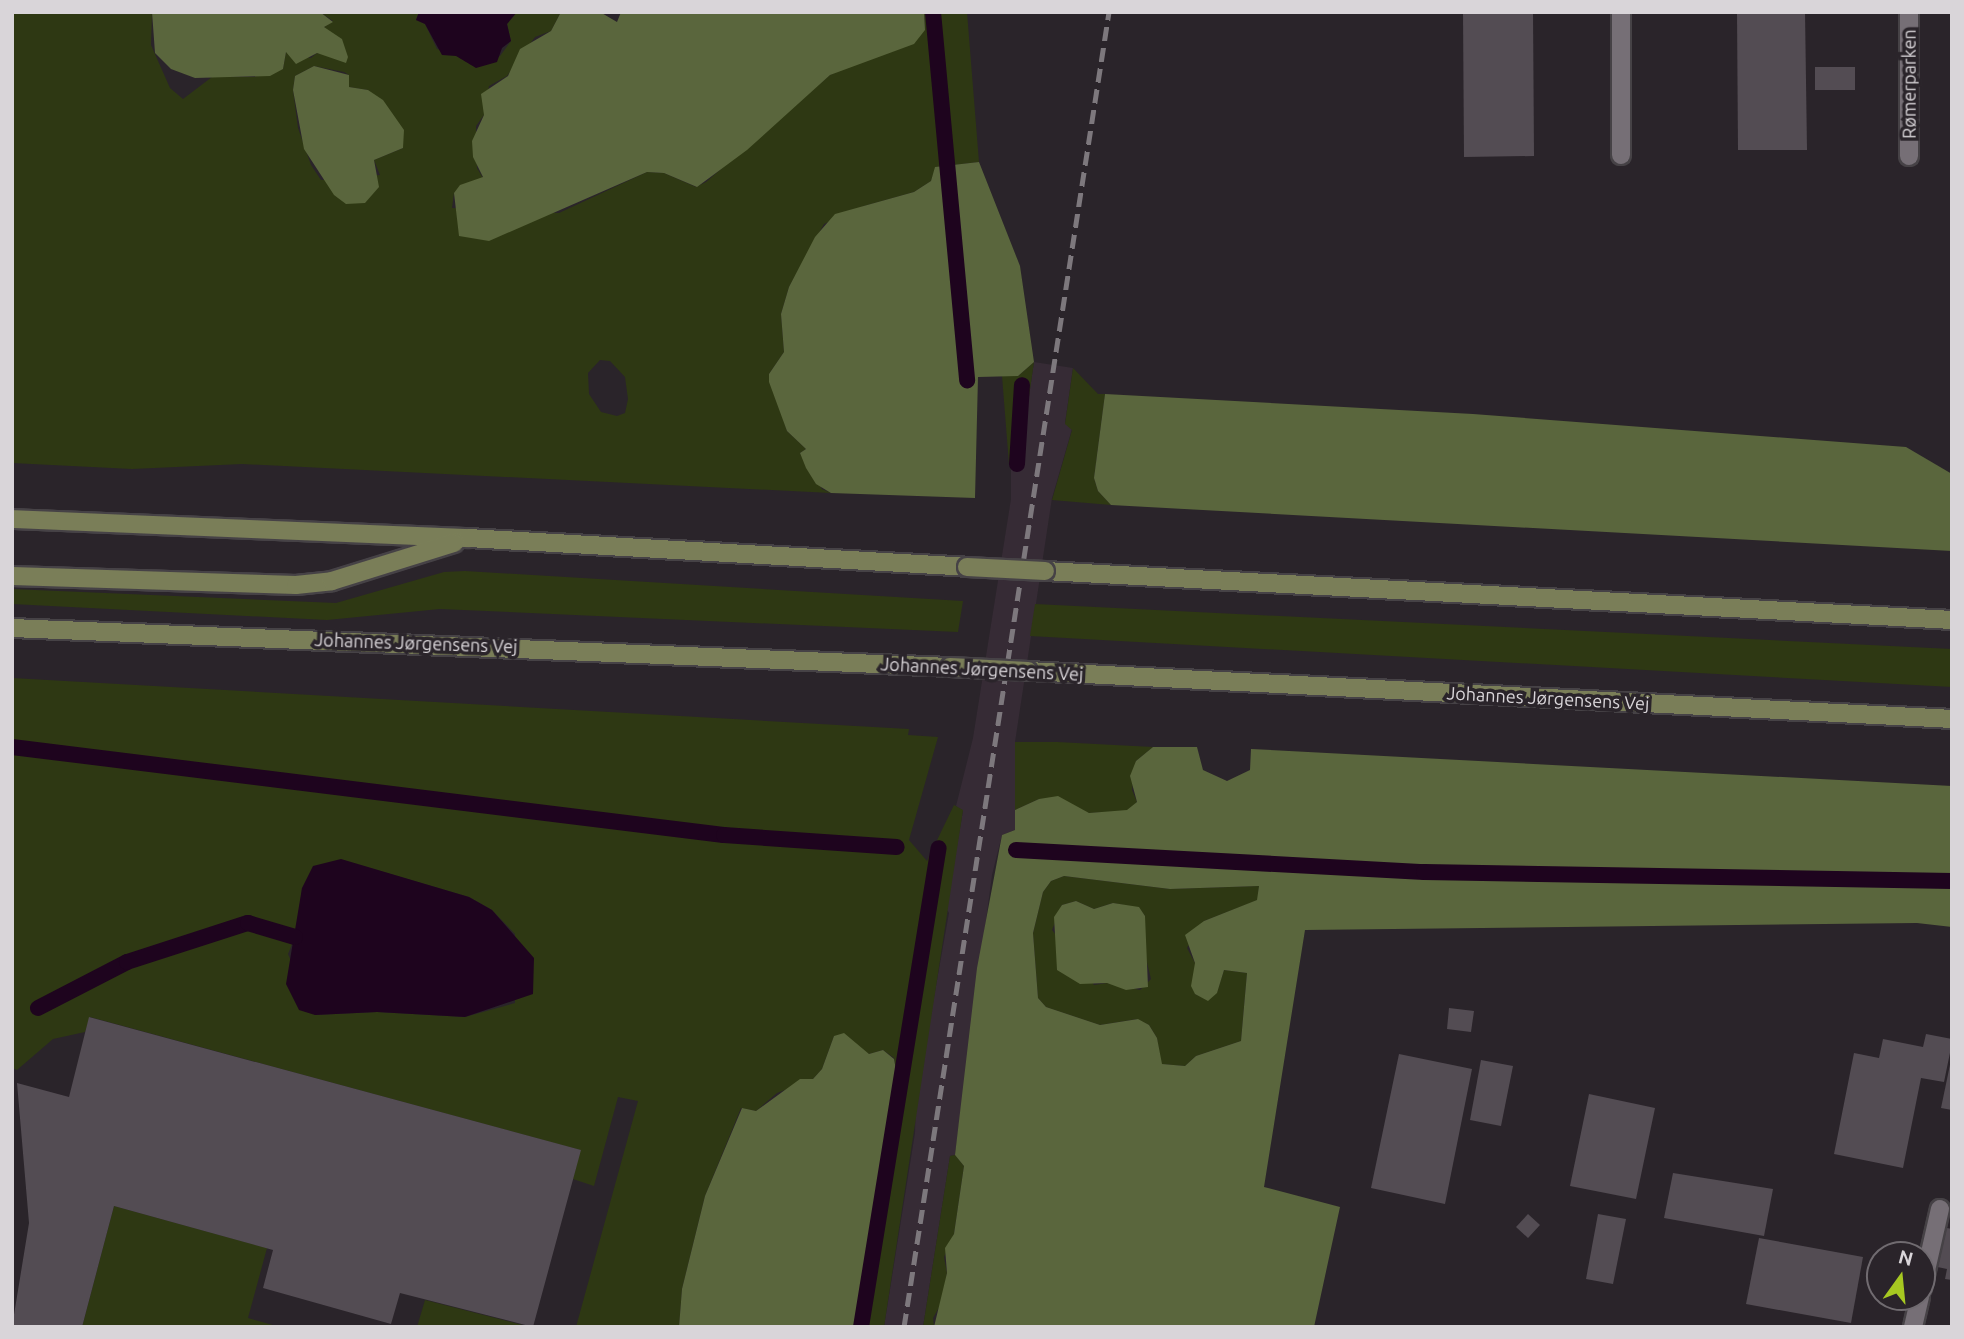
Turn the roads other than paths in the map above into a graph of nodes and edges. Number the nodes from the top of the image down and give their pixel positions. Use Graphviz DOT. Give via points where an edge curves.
graph roads {
  1 [pos="1620,12"];
  2 [pos="1909,12"];
  3 [pos="1620,155"];
  4 [pos="1909,156"];
  5 [pos="12,519"];
  6 [pos="468,538"];
  7 [pos="12,576"];
  8 [pos="1952,620"];
  9 [pos="12,628"];
  10 [pos="1952,719"];
  11 [pos="1940,1209"];
  12 [pos="1933,1241"];
  1 -- 3 [label="street"];
  2 -- 4 [label="street, Rømerparken"];
  5 -- 6 [label="street"];
  6 -- 7 [label="street" via="332,581 296,585"];
  6 -- 8 [label="street, bridge"];
  9 -- 10 [label="street, Johannes Jørgensens Vej, bridge" via="950,667"];
  11 -- 12 [label="street"];
}
